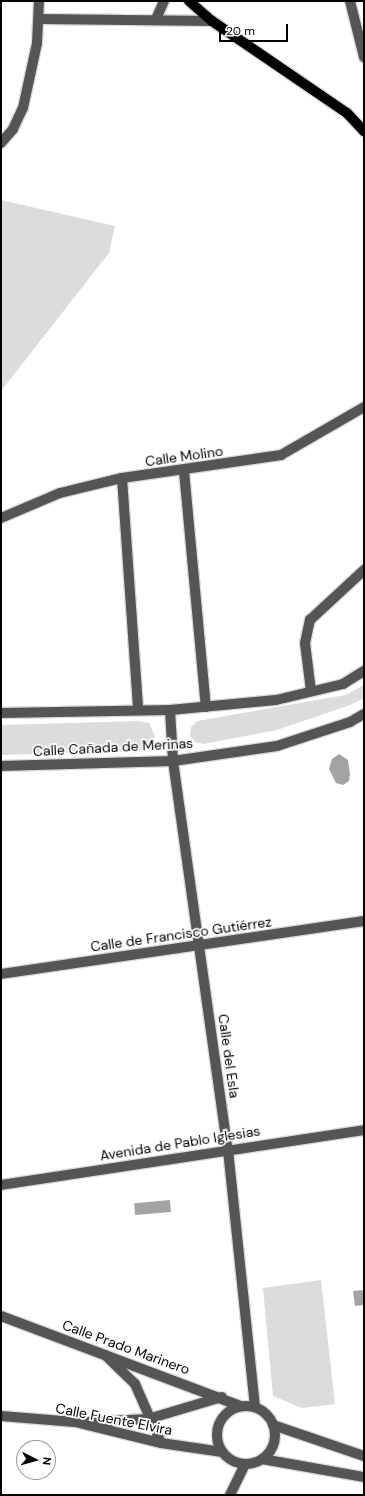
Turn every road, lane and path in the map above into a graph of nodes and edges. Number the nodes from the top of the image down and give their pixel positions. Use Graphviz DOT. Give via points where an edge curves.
graph roads {
  1 [pos="40,1"];
  2 [pos="164,1"];
  3 [pos="189,1"];
  4 [pos="350,1"];
  5 [pos="40,19"];
  6 [pos="156,19"];
  7 [pos="212,21"];
  8 [pos="364,57"];
  9 [pos="364,131"];
  10 [pos="1,143"];
  11 [pos="364,407"];
  12 [pos="184,471"];
  13 [pos="122,478"];
  14 [pos="1,518"];
  15 [pos="364,570"];
  16 [pos="364,671"];
  17 [pos="311,691"];
  18 [pos="206,707"];
  19 [pos="138,709"];
  20 [pos="170,710"];
  21 [pos="1,713"];
  22 [pos="364,714"];
  23 [pos="173,761"];
  24 [pos="1,766"];
  25 [pos="364,920"];
  26 [pos="200,946"];
  27 [pos="1,974"];
  28 [pos="364,1130"];
  29 [pos="228,1150"];
  30 [pos="1,1185"];
  31 [pos="1,1316"];
  32 [pos="102,1352"];
  33 [pos="222,1397"];
  34 [pos="240,1406"];
  35 [pos="255,1407"];
  36 [pos="1,1416"];
  37 [pos="148,1418"];
  38 [pos="75,1422"];
  39 [pos="273,1425"];
  40 [pos="161,1443"];
  41 [pos="364,1447"];
  42 [pos="348,1450"];
  43 [pos="222,1452"];
  44 [pos="364,1456"];
  45 [pos="262,1459"];
  46 [pos="245,1464"];
  47 [pos="364,1477"];
  48 [pos="230,1495"];
  1 -- 5 [label="street"];
  2 -- 6 [label="street"];
  3 -- 7 [label="main road"];
  4 -- 8 [label="street"];
  5 -- 6 [label="street"];
  5 -- 10 [label="street" via="23,108"];
  6 -- 7 [label="street"];
  7 -- 9 [label="main road" via="347,113"];
  11 -- 12 [label="street, Calle Molino" via="281,455"];
  12 -- 13 [label="street, Calle Molino"];
  12 -- 18 [label="street"];
  13 -- 14 [label="street, Calle Molino" via="60,493"];
  13 -- 19 [label="street"];
  15 -- 17 [label="street" via="310,620 305,643"];
  16 -- 17 [label="street" via="342,684"];
  17 -- 18 [label="street" via="276,700"];
  18 -- 20 [label="street"];
  19 -- 20 [label="street"];
  19 -- 21 [label="street"];
  20 -- 23 [label="street, Calle del Esla"];
  22 -- 23 [label="street, Calle Cañada de Merinas" via="350,722 277,746"];
  23 -- 24 [label="street, Calle Cañada de Merinas"];
  23 -- 26 [label="street, Calle del Esla"];
  25 -- 26 [label="street, Calle de Francisco Gutiérrez"];
  26 -- 27 [label="street, Calle de Francisco Gutiérrez"];
  26 -- 29 [label="street, Calle del Esla"];
  28 -- 29 [label="street, Avenida de Pablo Iglesias"];
  29 -- 30 [label="street, Avenida de Pablo Iglesias"];
  29 -- 35 [label="street, Calle del Esla"];
  31 -- 32 [label="street, Calle Prado Marinero"];
  32 -- 33 [label="street, Calle Prado Marinero"];
  32 -- 37 [label="street" via="135,1384"];
  33 -- 34 [label="street, Calle Prado Marinero"];
  33 -- 37 [label="street"];
  34 -- 35 [label="street"];
  34 -- 43 [label="street" via="221,1419 217,1430 217,1442"];
  35 -- 39 [label="street" via="266,1414"];
  36 -- 38 [label="street, Calle Fuente Elvira"];
  37 -- 38 [label="street"];
  37 -- 40 [label="street"];
  38 -- 40 [label="street, Calle Fuente Elvira"];
  39 -- 42 [label="street"];
  39 -- 45 [label="street" via="274,1438 270,1450"];
  40 -- 43 [label="street, Calle Fuente Elvira"];
  41 -- 42 [label="street"];
  42 -- 44 [label="street"];
  43 -- 46 [label="street" via="232,1461"];
  45 -- 46 [label="street"];
  45 -- 47 [label="street"];
  46 -- 48 [label="street"];
}
